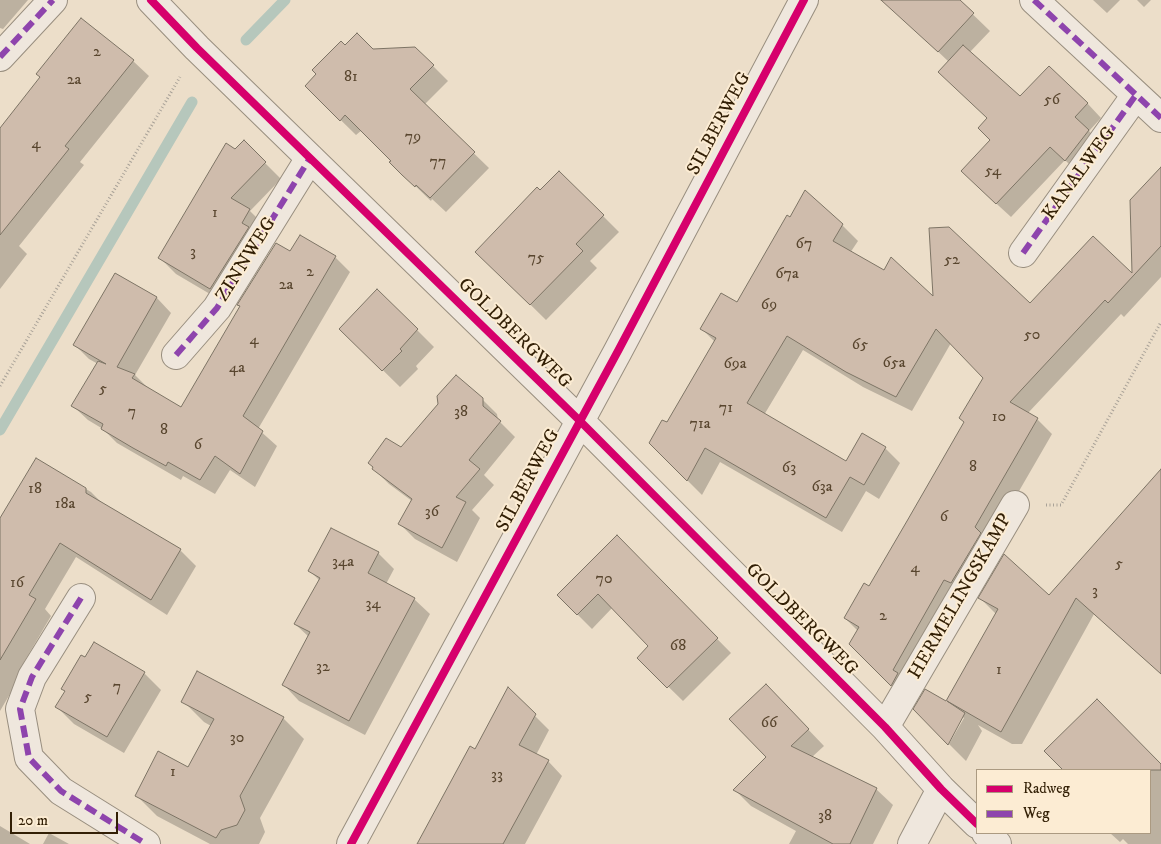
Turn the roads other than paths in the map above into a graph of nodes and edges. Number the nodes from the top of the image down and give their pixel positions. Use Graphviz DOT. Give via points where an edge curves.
graph roads {
  1 [pos="53,0"];
  2 [pos="151,0"];
  3 [pos="804,0"];
  4 [pos="1034,0"];
  5 [pos="0,57"];
  6 [pos="1136,95"];
  7 [pos="1161,118"];
  8 [pos="310,158"];
  9 [pos="1023,253"];
  10 [pos="176,356"];
  11 [pos="580,421"];
  12 [pos="1016,505"];
  13 [pos="80,598"];
  14 [pos="885,727"];
  15 [pos="941,789"];
  16 [pos="976,823"];
  17 [pos="987,834"];
  18 [pos="146,844"];
  19 [pos="351,844"];
  20 [pos="912,844"];
  21 [pos="997,844"];
  1 -- 5 [label="street"];
  2 -- 8 [label="street, GOLDBERGWEG"];
  3 -- 11 [label="street, SILBERWEG"];
  4 -- 6 [label="street"];
  6 -- 7 [label="street"];
  6 -- 9 [label="street, KANALWEG"];
  8 -- 10 [label="street, ZINNWEG" via="217,308"];
  8 -- 11 [label="street, GOLDBERGWEG"];
  11 -- 14 [label="street, GOLDBERGWEG"];
  11 -- 19 [label="street, SILBERWEG"];
  12 -- 14 [label="street, HERMELINGSKAMP"];
  13 -- 18 [label="street" via="32,677 20,709 29,758 61,791"];
  14 -- 15 [label="street, GOLDBERGWEG"];
  15 -- 16 [label="street, GOLDBERGWEG"];
  15 -- 20 [label="street"];
  17 -- 21 [label="street"];
}
